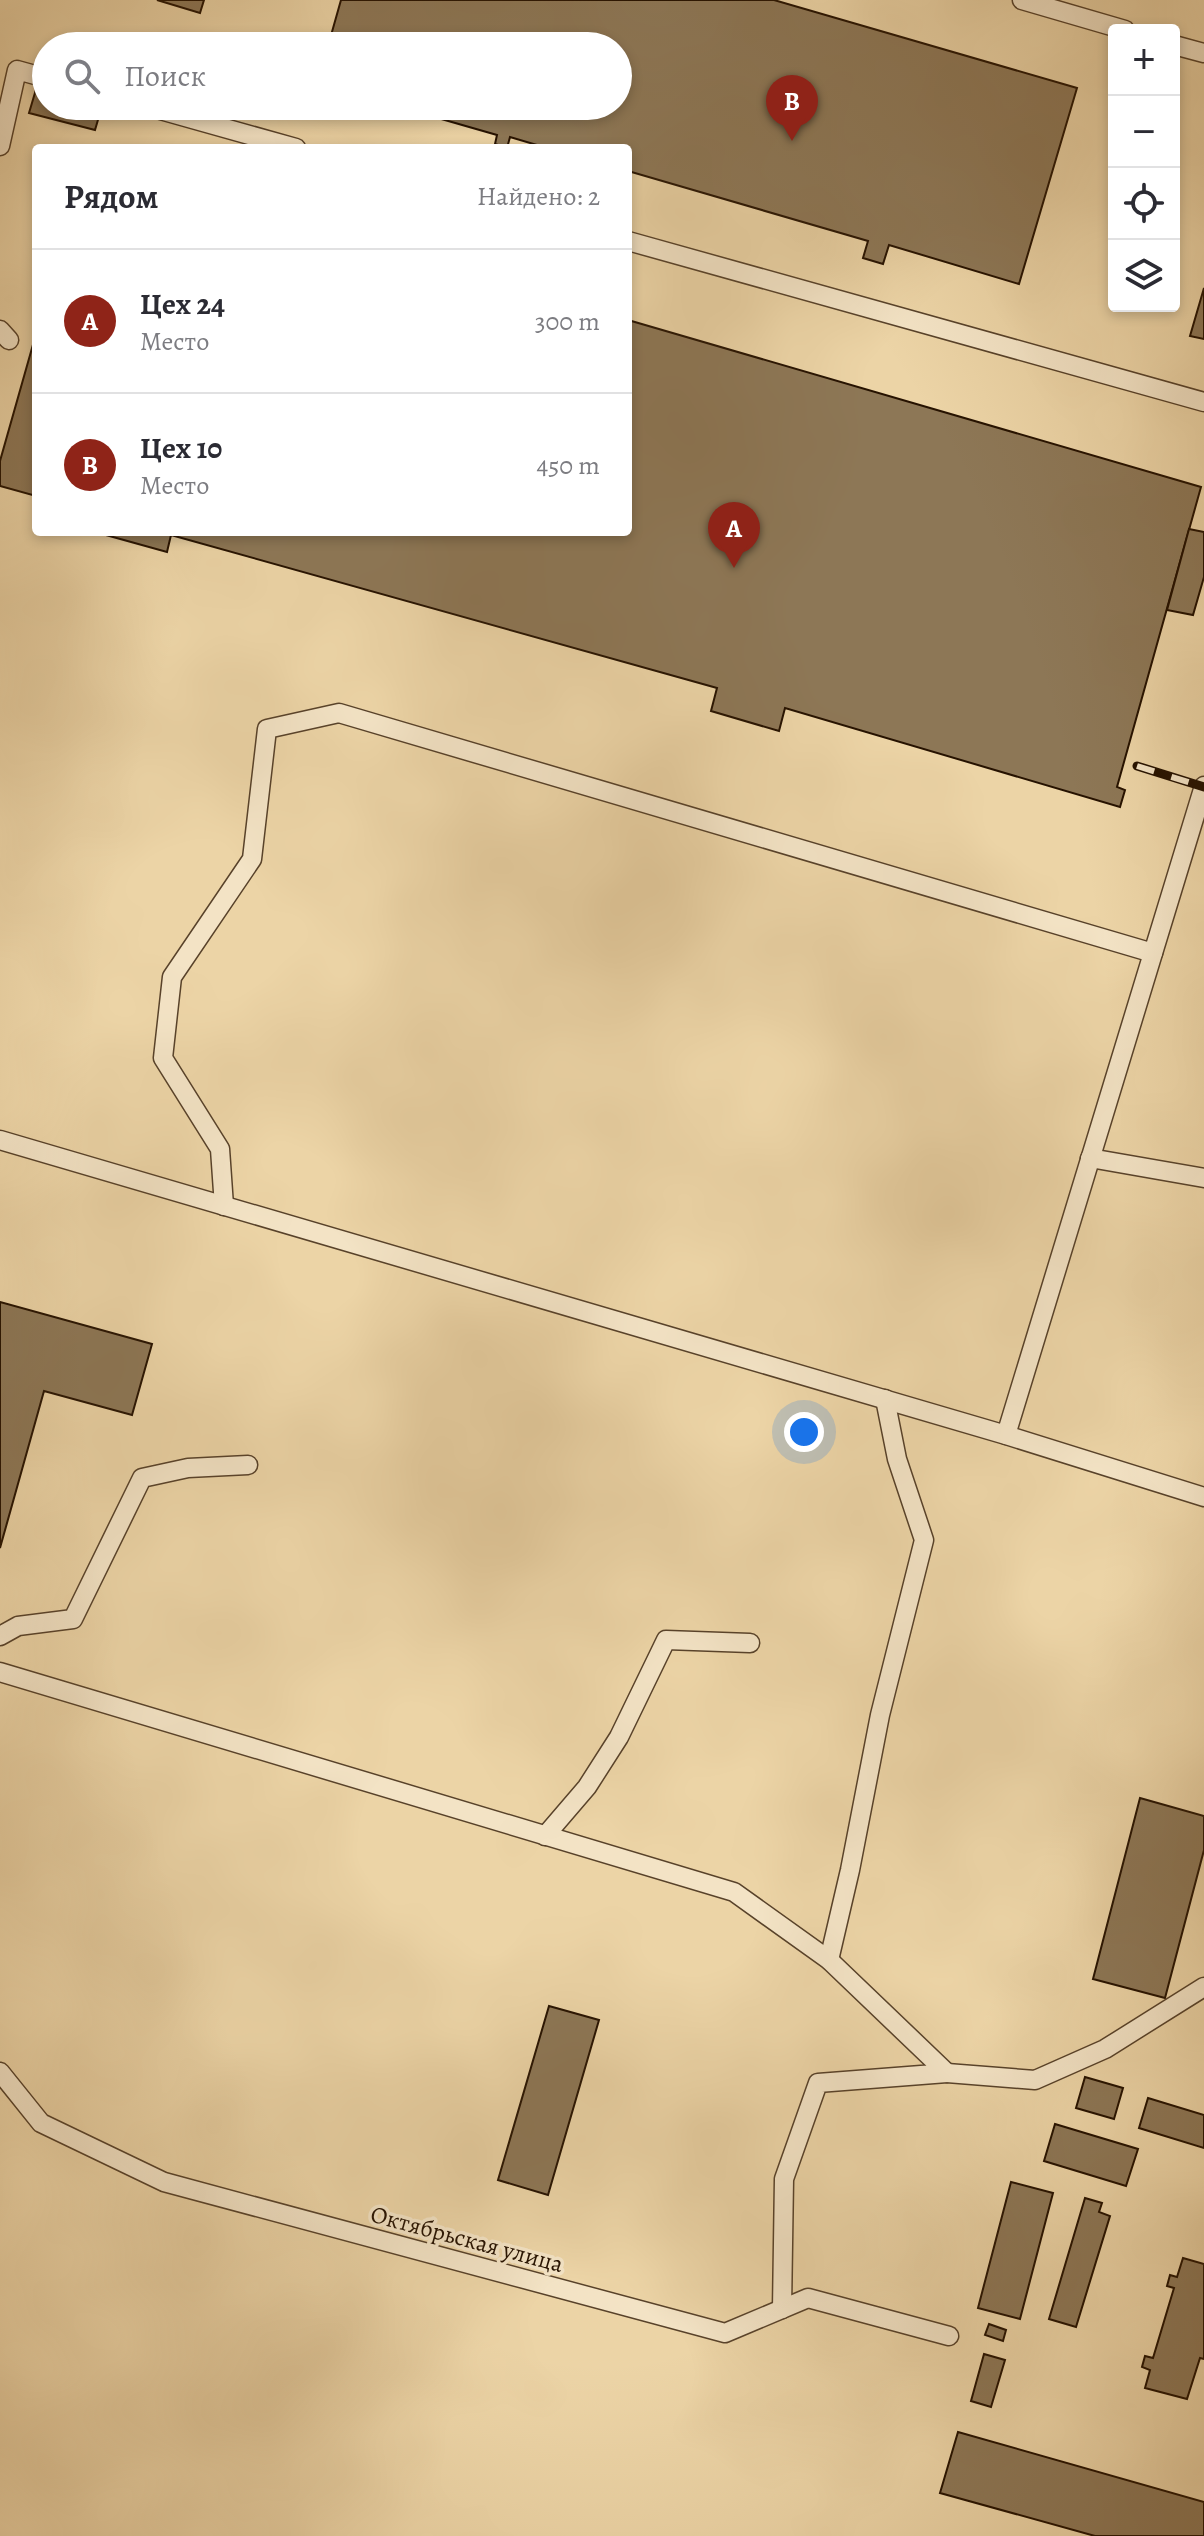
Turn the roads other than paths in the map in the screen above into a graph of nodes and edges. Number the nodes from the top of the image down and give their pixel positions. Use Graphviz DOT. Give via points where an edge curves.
graph roads {
  1 [pos="1022,0"];
  2 [pos="1108,25"];
  3 [pos="1180,47"];
  4 [pos="1204,53"];
  5 [pos="32,74"];
  6 [pos="3,111"];
  7 [pos="196,120"];
  8 [pos="282,144"];
  9 [pos="0,146"];
  10 [pos="632,242"];
  11 [pos="1204,402"];
  12 [pos="1204,786"];
  13 [pos="1153,953"];
  14 [pos="0,1140"];
  15 [pos="1090,1158"];
  16 [pos="1204,1178"];
  17 [pos="224,1206"];
  18 [pos="885,1399"];
  19 [pos="1006,1435"];
  20 [pos="248,1465"];
  21 [pos="1204,1497"];
  22 [pos="0,1636"];
  23 [pos="750,1643"];
  24 [pos="0,1672"];
  25 [pos="545,1836"];
  26 [pos="829,1960"];
  27 [pos="1204,1987"];
  28 [pos="0,2072"];
  29 [pos="947,2073"];
  30 [pos="782,2309"];
  31 [pos="949,2336"];
  1 -- 2 [label="street"];
  3 -- 4 [label="street"];
  5 -- 6 [label="street" via="17,70"];
  6 -- 9 [label="street"];
  7 -- 8 [label="street"];
  10 -- 11 [label="street"];
  12 -- 13 [label="street"];
  13 -- 15 [label="street"];
  13 -- 17 [label="street" via="339,713 267,729 252,859 172,977 163,1058 220,1149"];
  14 -- 17 [label="street"];
  15 -- 16 [label="street"];
  15 -- 19 [label="street"];
  17 -- 18 [label="street"];
  18 -- 19 [label="street"];
  18 -- 26 [label="street" via="897,1459 924,1540 880,1715"];
  19 -- 21 [label="street"];
  20 -- 22 [label="street" via="188,1468 142,1478 73,1619 18,1626"];
  23 -- 25 [label="street" via="666,1640 619,1737 587,1787"];
  24 -- 25 [label="street"];
  25 -- 26 [label="street" via="734,1892"];
  26 -- 29 [label="street"];
  27 -- 29 [label="street" via="1105,2049 1035,2080"];
  28 -- 30 [label="street, Октябрьская улица" via="41,2123 164,2182 725,2333"];
  29 -- 30 [label="street" via="818,2083 784,2179"];
  30 -- 31 [label="street, Октябрьская улица" via="808,2298"];
}
